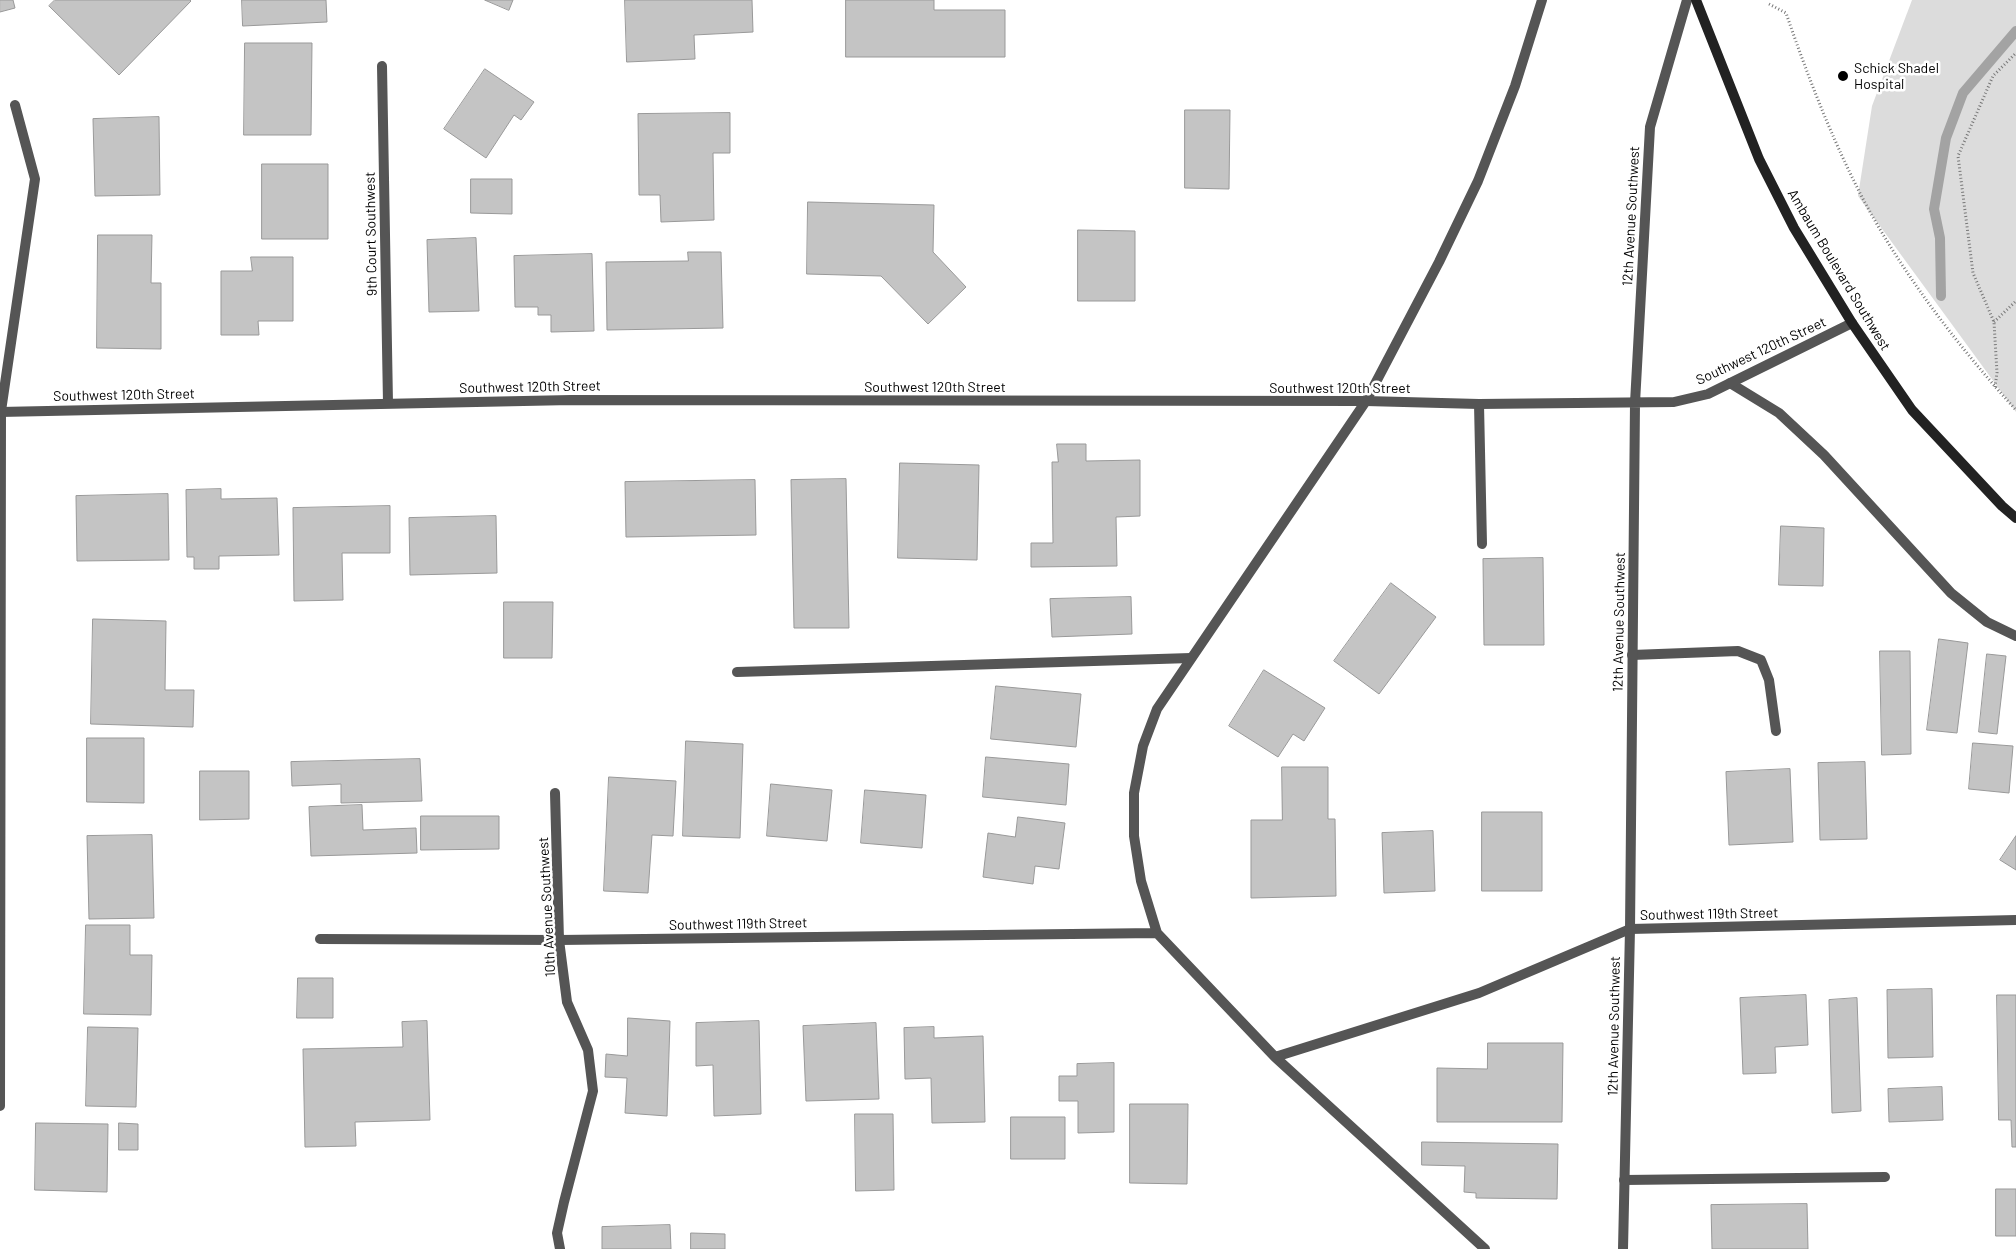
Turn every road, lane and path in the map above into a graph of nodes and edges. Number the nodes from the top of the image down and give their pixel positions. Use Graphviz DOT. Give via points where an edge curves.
graph roads {
  1 [pos="1542,0"];
  2 [pos="1687,0"];
  3 [pos="1696,0"];
  4 [pos="1769,4"];
  5 [pos="2016,53"];
  6 [pos="382,66"];
  7 [pos="15,105"];
  8 [pos="2016,300"];
  9 [pos="1994,322"];
  10 [pos="1852,323"];
  11 [pos="1730,383"];
  12 [pos="1995,387"];
  13 [pos="1366,401"];
  14 [pos="388,403"];
  15 [pos="1635,403"];
  16 [pos="1479,404"];
  17 [pos="2016,410"];
  18 [pos="1,412"];
  19 [pos="2016,518"];
  20 [pos="1482,544"];
  21 [pos="2016,636"];
  22 [pos="1632,655"];
  23 [pos="1191,658"];
  24 [pos="737,672"];
  25 [pos="1776,731"];
  26 [pos="555,793"];
  27 [pos="2016,920"];
  28 [pos="1630,929"];
  29 [pos="1157,933"];
  30 [pos="320,939"];
  31 [pos="559,940"];
  32 [pos="1274,1057"];
  33 [pos="0,1106"];
  34 [pos="1885,1178"];
  35 [pos="1624,1180"];
  36 [pos="560,1249"];
  37 [pos="1485,1249"];
  38 [pos="1623,1249"];
  1 -- 13 [label="street" via="1478,180"];
  2 -- 15 [label="street, 12th Avenue Southwest" via="1650,128"];
  3 -- 10 [label="main road, Ambaum Boulevard Southwest" via="1759,159 1794,228"];
  4 -- 12 [label="path" via="1786,13 1834,139 1888,241 1935,312"];
  5 -- 9 [label="path" via="1993,76 1958,156 1973,273"];
  6 -- 14 [label="street, 9th Court Southwest"];
  7 -- 18 [label="street" via="35,179"];
  8 -- 9 [label="path"];
  9 -- 12 [label="path"];
  10 -- 11 [label="street, Southwest 120th Street"];
  10 -- 19 [label="main road, Ambaum Boulevard Southwest" via="1912,410"];
  11 -- 15 [label="street, Southwest 120th Street" via="1708,394 1674,402"];
  11 -- 21 [label="street" via="1779,413 1824,455 1951,593 1987,622"];
  12 -- 17 [label="path"];
  13 -- 14 [label="street, Southwest 120th Street" via="570,400"];
  13 -- 16 [label="street, Southwest 120th Street"];
  13 -- 23 [label="street"];
  14 -- 18 [label="street, Southwest 120th Street"];
  15 -- 16 [label="street, Southwest 120th Street"];
  15 -- 22 [label="street, 12th Avenue Southwest"];
  16 -- 20 [label="street"];
  18 -- 33 [label="street"];
  22 -- 25 [label="street" via="1738,651 1760,660 1769,680"];
  22 -- 28 [label="street, 12th Avenue Southwest"];
  23 -- 24 [label="street"];
  23 -- 29 [label="street" via="1157,709 1143,746 1134,793 1134,836 1141,880"];
  26 -- 31 [label="street, 10th Avenue Southwest"];
  27 -- 28 [label="street, Southwest 119th Street"];
  28 -- 32 [label="street, Southwest 119th Street" via="1479,993"];
  28 -- 35 [label="street, 12th Avenue Southwest"];
  29 -- 31 [label="street, Southwest 119th Street"];
  29 -- 32 [label="street"];
  30 -- 31 [label="street, Southwest 119th Street"];
  31 -- 36 [label="street, 10th Avenue Southwest" via="566,1002 588,1050 593,1091 557,1233"];
  32 -- 37 [label="street"];
  34 -- 35 [label="street"];
  35 -- 38 [label="street, 12th Avenue Southwest"];
}
